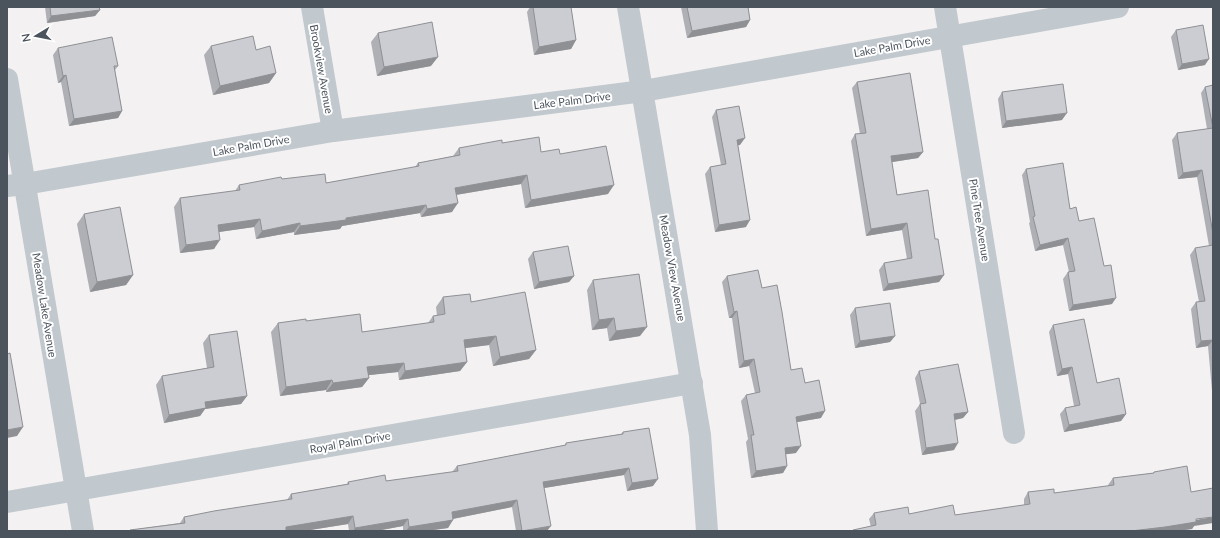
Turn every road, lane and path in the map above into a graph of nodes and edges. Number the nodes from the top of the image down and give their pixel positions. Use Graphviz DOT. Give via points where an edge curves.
graph roads {
  1 [pos="312,7"];
  2 [pos="628,7"];
  3 [pos="945,7"];
  4 [pos="1118,7"];
  5 [pos="950,36"];
  6 [pos="7,79"];
  7 [pos="643,91"];
  8 [pos="333,131"];
  9 [pos="16,185"];
  10 [pos="692,383"];
  11 [pos="1014,433"];
  12 [pos="76,489"];
  13 [pos="7,502"];
  14 [pos="83,531"];
  15 [pos="707,531"];
  1 -- 8 [label="street, Brookview Avenue"];
  2 -- 7 [label="street, Meadow View Avenue"];
  3 -- 5 [label="street, Pine Tree Avenue"];
  4 -- 5 [label="street, Lake Palm Drive"];
  5 -- 7 [label="street, Lake Palm Drive"];
  5 -- 11 [label="street, Pine Tree Avenue"];
  6 -- 9 [label="street, Meadow Lake Avenue"];
  7 -- 8 [label="street, Lake Palm Drive"];
  7 -- 10 [label="street, Meadow View Avenue"];
  8 -- 9 [label="street, Lake Palm Drive"];
  9 -- 12 [label="street, Meadow Lake Avenue"];
  10 -- 12 [label="street, Royal Palm Drive"];
  10 -- 15 [label="street, Meadow View Avenue" via="700,435"];
  12 -- 13 [label="street, Royal Palm Drive"];
  12 -- 14 [label="street, Meadow Lake Avenue"];
}
